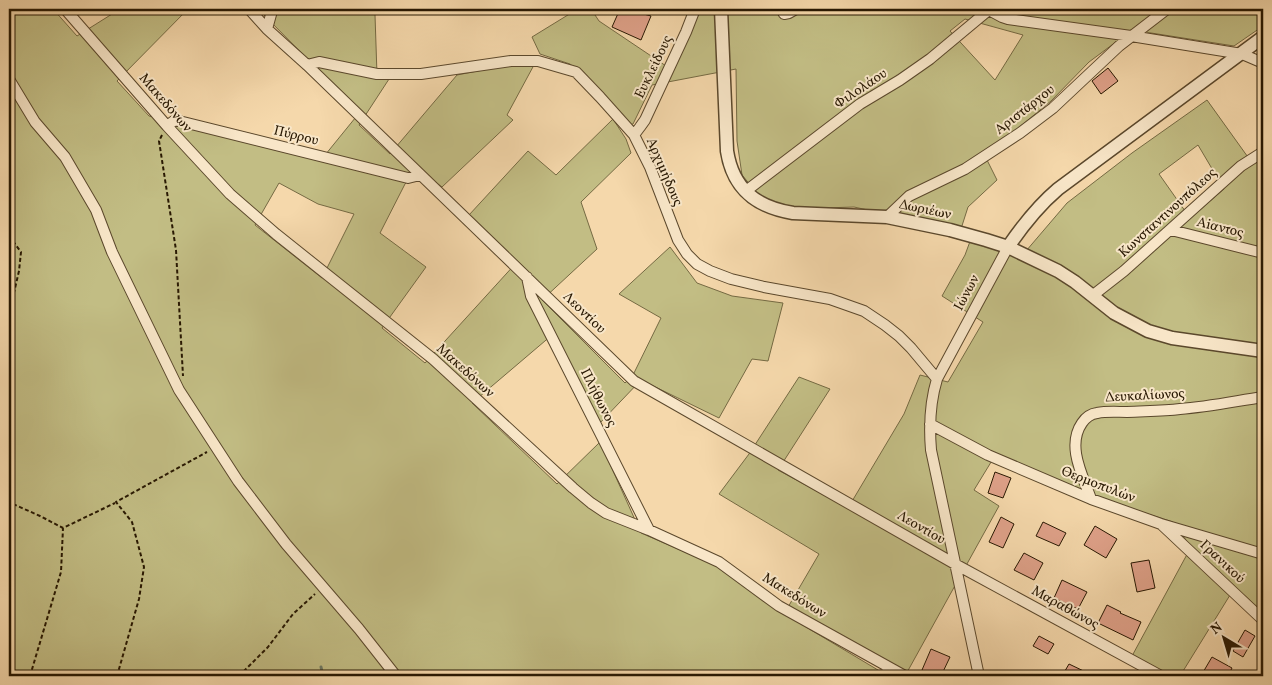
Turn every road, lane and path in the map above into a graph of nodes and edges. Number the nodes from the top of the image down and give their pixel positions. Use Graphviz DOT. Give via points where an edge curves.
graph roads {
  1 [pos="65,9"];
  2 [pos="249,9"];
  3 [pos="272,9"];
  4 [pos="695,9"];
  5 [pos="721,9"];
  6 [pos="796,9"];
  7 [pos="990,9"];
  8 [pos="1168,9"];
  9 [pos="782,11"];
  10 [pos="267,29"];
  11 [pos="1131,36"];
  12 [pos="1263,37"];
  13 [pos="1242,54"];
  14 [pos="1263,63"];
  15 [pos="307,65"];
  16 [pos="9,79"];
  17 [pos="167,126"];
  18 [pos="634,135"];
  19 [pos="1263,152"];
  20 [pos="420,175"];
  21 [pos="746,191"];
  22 [pos="887,217"];
  23 [pos="1171,230"];
  24 [pos="9,236"];
  25 [pos="1008,248"];
  26 [pos="1263,253"];
  27 [pos="527,277"];
  28 [pos="1092,296"];
  29 [pos="9,314"];
  30 [pos="1263,351"];
  31 [pos="937,379"];
  32 [pos="179,390"];
  33 [pos="1263,397"];
  34 [pos="930,424"];
  35 [pos="216,447"];
  36 [pos="9,499"];
  37 [pos="1091,499"];
  38 [pos="116,502"];
  39 [pos="1161,524"];
  40 [pos="63,528"];
  41 [pos="649,530"];
  42 [pos="1263,554"];
  43 [pos="955,564"];
  44 [pos="324,587"];
  45 [pos="1263,620"];
  46 [pos="892,669"];
  47 [pos="30,676"];
  48 [pos="117,676"];
  49 [pos="239,676"];
  50 [pos="396,676"];
  51 [pos="881,676"];
  52 [pos="905,676"];
  53 [pos="979,676"];
  54 [pos="1162,676"];
  1 -- 17 [label="street, Μακεδόνων"];
  2 -- 10 [label="street, Λεοντίου"];
  3 -- 10 [label="street"];
  4 -- 18 [label="street, Ευκλείδους" via="645,120"];
  5 -- 21 [label="street, Δωριέων" via="727,151 733,172"];
  6 -- 9 [label="street" via="789,13"];
  7 -- 11 [label="street" via="1008,19"];
  7 -- 21 [label="street, Φιλολάου" via="930,59 860,104"];
  8 -- 11 [label="street, Αριστάρχου"];
  10 -- 15 [label="street, Λεοντίου"];
  11 -- 13 [label="street"];
  11 -- 22 [label="street, Αριστάρχου" via="1038,120 972,165 909,196"];
  12 -- 13 [label="street, Ιώνων"];
  13 -- 14 [label="street"];
  13 -- 25 [label="street, Ιώνων" via="1053,194 1030,217"];
  15 -- 18 [label="street, Αρχιμήδους" via="319,62 378,74 421,74 511,61 538,61 576,72"];
  15 -- 20 [label="street, Λεοντίου"];
  16 -- 32 [label="street" via="35,122 65,156 96,210 112,252"];
  17 -- 20 [label="street, Πύρρου" via="174,120 408,178"];
  17 -- 32 [label="path" via="159,141 176,250 183,375"];
  17 -- 41 [label="street, Μακεδόνων" via="230,194 433,359 573,488 606,513"];
  18 -- 31 [label="street, Αρχιμήδους" via="678,240 697,264 731,280 830,299 864,311 899,336"];
  19 -- 23 [label="street, Κωνσταντινουπόλεος" via="1241,166"];
  20 -- 27 [label="street, Λεοντίου"];
  21 -- 22 [label="street, Δωριέων" via="762,204 782,211"];
  22 -- 25 [label="street, Δωριέων" via="950,230"];
  23 -- 26 [label="street, Aiαντος"];
  23 -- 28 [label="street, Κωνσταντινουπόλεος"];
  24 -- 29 [label="path" via="21,252"];
  25 -- 28 [label="street, Δωριέων" via="1058,271"];
  25 -- 31 [label="street, Ιώνων"];
  27 -- 41 [label="street, Πλήθωνος" via="531,296"];
  27 -- 43 [label="street, Λεοντίου" via="634,381"];
  28 -- 30 [label="street, Δωριέων" via="1123,318 1156,334"];
  31 -- 34 [label="street, Ιώνων"];
  32 -- 35 [label="street"];
  33 -- 37 [label="street, Δευκαλίωνος" via="1182,409 1090,415 1080,426 1075,444"];
  34 -- 37 [label="street, Θερμοπυλών" via="988,455"];
  34 -- 43 [label="street, Ιώνων" via="931,450"];
  35 -- 38 [label="path"];
  35 -- 44 [label="street" via="286,544"];
  36 -- 40 [label="path" via="13,504"];
  37 -- 39 [label="street, Θερμοπυλών"];
  38 -- 40 [label="path"];
  38 -- 48 [label="path" via="132,522 144,567 139,599"];
  39 -- 42 [label="street, Θερμοπυλών"];
  39 -- 45 [label="street, Γρανικού"];
  40 -- 47 [label="path" via="61,572"];
  41 -- 46 [label="street, Μακεδόνων" via="719,562 779,606"];
  43 -- 53 [label="street, Ιώνων"];
  43 -- 54 [label="street, Μαραθώνος"];
  44 -- 49 [label="path" via="307,599 268,647"];
  44 -- 50 [label="street"];
  46 -- 51 [label="street"];
  46 -- 52 [label="street, Μακεδόνων"];
}
